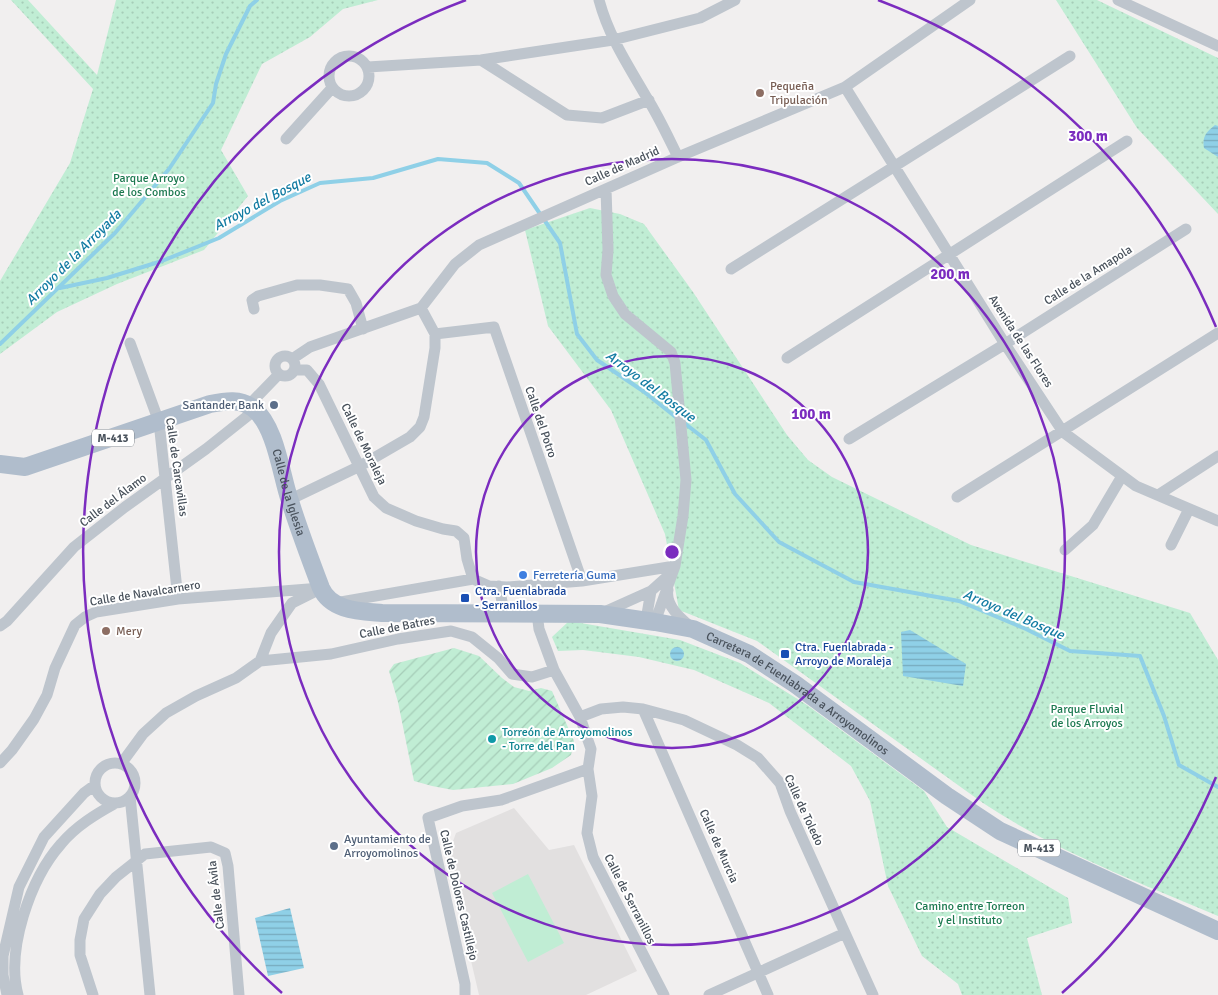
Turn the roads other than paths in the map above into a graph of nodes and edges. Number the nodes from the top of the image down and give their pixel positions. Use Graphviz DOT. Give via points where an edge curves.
graph roads {
  1 [pos="599,0"];
  2 [pos="735,0"];
  3 [pos="970,0"];
  4 [pos="1118,0"];
  5 [pos="957,4"];
  6 [pos="613,40"];
  7 [pos="1218,46"];
  8 [pos="1070,56"];
  9 [pos="481,60"];
  10 [pos="368,68"];
  11 [pos="845,87"];
  12 [pos="332,88"];
  13 [pos="649,100"];
  14 [pos="286,139"];
  15 [pos="1127,141"];
  16 [pos="678,157"];
  17 [pos="895,167"];
  18 [pos="606,188"];
  19 [pos="1186,229"];
  20 [pos="949,255"];
  21 [pos="732,269"];
  22 [pos="421,308"];
  23 [pos="254,309"];
  24 [pos="363,329"];
  25 [pos="1218,333"];
  26 [pos="435,334"];
  27 [pos="130,343"];
  28 [pos="1005,344"];
  29 [pos="787,358"];
  30 [pos="292,359"];
  31 [pos="295,370"];
  32 [pos="279,374"];
  33 [pos="252,407"];
  34 [pos="159,422"];
  35 [pos="1063,432"];
  36 [pos="849,438"];
  37 [pos="1218,456"];
  38 [pos="360,466"];
  39 [pos="2,467"];
  40 [pos="1122,476"];
  41 [pos="166,477"];
  42 [pos="1158,495"];
  43 [pos="957,497"];
  44 [pos="289,500"];
  45 [pos="1189,508"];
  46 [pos="1218,521"];
  47 [pos="1170,545"];
  48 [pos="1065,550"];
  49 [pos="673,570"];
  50 [pos="473,579"];
  51 [pos="582,581"];
  52 [pos="499,586"];
  53 [pos="321,588"];
  54 [pos="651,591"];
  55 [pos="178,599"];
  56 [pos="334,603"];
  57 [pos="504,612"];
  58 [pos="537,613"];
  59 [pos="600,614"];
  60 [pos="650,621"];
  61 [pos="0,626"];
  62 [pos="693,629"];
  63 [pos="260,661"];
  64 [pos="554,670"];
  65 [pos="643,709"];
  66 [pos="580,717"];
  67 [pos="0,763"];
  68 [pos="121,764"];
  69 [pos="588,769"];
  70 [pos="95,785"];
  71 [pos="130,796"];
  72 [pos="116,803"];
  73 [pos="138,861"];
  74 [pos="1218,931"];
  75 [pos="845,934"];
  76 [pos="758,972"];
  77 [pos="7,989"];
  78 [pos="18,995"];
  79 [pos="93,995"];
  80 [pos="150,995"];
  81 [pos="240,995"];
  82 [pos="465,995"];
  83 [pos="664,995"];
  84 [pos="709,995"];
  85 [pos="768,995"];
  86 [pos="873,995"];
  1 -- 6 [label="street"];
  2 -- 6 [label="street" via="700,18"];
  3 -- 5 [label="street, Calle de Madrid"];
  4 -- 7 [label="street"];
  5 -- 11 [label="street, Calle de Madrid"];
  6 -- 9 [label="street"];
  6 -- 13 [label="street"];
  8 -- 17 [label="street"];
  9 -- 10 [label="street"];
  9 -- 13 [label="street" via="567,115 602,118"];
  10 -- 12 [label="street" via="370,79 367,86 354,96 339,94"];
  10 -- 12 [label="street" via="360,58 346,55 332,64 328,79"];
  11 -- 16 [label="street, Calle de Madrid"];
  11 -- 17 [label="street, Avenida de las Flores"];
  12 -- 14 [label="street"];
  13 -- 16 [label="street"];
  15 -- 20 [label="street"];
  16 -- 18 [label="street, Calle de Madrid"];
  17 -- 20 [label="street, Avenida de las Flores"];
  17 -- 21 [label="street"];
  18 -- 22 [label="street, Calle de Madrid" via="479,245 455,264"];
  18 -- 49 [label="street" via="606,275 614,296 625,314 671,352 676,363 686,480"];
  19 -- 28 [label="street, Calle de la Amapola"];
  20 -- 28 [label="street, Avenida de las Flores"];
  20 -- 29 [label="street"];
  22 -- 24 [label="street"];
  22 -- 26 [label="street"];
  23 -- 24 [label="street" via="252,300 258,296 296,285 348,289 356,303"];
  24 -- 30 [label="street" via="310,347"];
  25 -- 35 [label="street"];
  26 -- 38 [label="street" via="420,427"];
  26 -- 51 [label="street, Calle del Potro" via="494,327"];
  27 -- 34 [label="street, Calle de Carcavillas"];
  28 -- 35 [label="street, Avenida de las Flores"];
  28 -- 36 [label="street, Calle de la Amapola"];
  30 -- 31 [label="street"];
  30 -- 32 [label="street" via="282,356 276,361 275,368"];
  31 -- 32 [label="street" via="288,376"];
  31 -- 38 [label="street, Calle de Moraleja" via="307,370 319,384"];
  32 -- 33 [label="street, Calle del Álamo"];
  33 -- 34 [label="main road, M-413" via="237,401 224,401"];
  33 -- 41 [label="street, Calle del Álamo"];
  33 -- 44 [label="main road, Calle de la Iglesia" via="266,425 274,444"];
  34 -- 39 [label="main road, M-413" via="25,467"];
  34 -- 41 [label="street, Calle de Carcavillas"];
  35 -- 40 [label="street, Avenida de las Flores"];
  35 -- 43 [label="street"];
  37 -- 42 [label="street"];
  38 -- 44 [label="street"];
  38 -- 50 [label="street, Calle de Moraleja" via="374,497 386,508 416,521 456,531 464,538"];
  40 -- 42 [label="street, Avenida de las Flores"];
  40 -- 48 [label="street" via="1093,525"];
  41 -- 55 [label="street, Calle de Carcavillas"];
  41 -- 61 [label="street, Calle del Álamo" via="74,547"];
  42 -- 45 [label="street, Avenida de las Flores"];
  44 -- 53 [label="main road, Calle de la Iglesia"];
  45 -- 46 [label="street, Avenida de las Flores"];
  45 -- 47 [label="street"];
  49 -- 51 [label="street"];
  49 -- 54 [label="street"];
  49 -- 60 [label="street"];
  49 -- 62 [label="street" via="667,596 680,618"];
  50 -- 52 [label="street" via="489,586"];
  50 -- 56 [label="street"];
  51 -- 52 [label="street"];
  52 -- 57 [label="street"];
  53 -- 55 [label="street, Calle de Navalcarnero"];
  53 -- 56 [label="main road, Calle de la Iglesia"];
  53 -- 63 [label="street" via="292,603 271,633"];
  54 -- 59 [label="street"];
  54 -- 60 [label="street"];
  55 -- 67 [label="street, Calle de Navalcarnero" via="96,612 75,625 34,720"];
  56 -- 57 [label="main road, Carretera de Fuenlabrada a Arroyomolinos / M-413" via="355,610 382,613"];
  57 -- 58 [label="main road, Carretera de Fuenlabrada a Arroyomolinos / M-413"];
  58 -- 59 [label="main road, Carretera de Fuenlabrada a Arroyomolinos / M-413"];
  58 -- 64 [label="street, Calle de Serranillos" via="539,629"];
  59 -- 60 [label="main road, Carretera de Fuenlabrada a Arroyomolinos / M-413"];
  60 -- 62 [label="main road, Carretera de Fuenlabrada a Arroyomolinos / M-413"];
  62 -- 74 [label="main road, Carretera de Fuenlabrada a Arroyomolinos / M-413" via="749,654 795,684 1000,831"];
  63 -- 64 [label="street, Calle de Batres" via="324,656 451,631 472,637 512,674 532,677"];
  63 -- 68 [label="street" via="236,678 166,713 143,734"];
  64 -- 66 [label="street, Calle de Serranillos"];
  65 -- 66 [label="street, Calle de Toledo" via="601,709"];
  65 -- 75 [label="street, Calle de Toledo" via="684,720 758,758 780,783"];
  65 -- 76 [label="street, Calle de Murcia"];
  66 -- 69 [label="street, Calle de Serranillos" via="591,749"];
  68 -- 70 [label="street" via="103,767 95,778"];
  68 -- 71 [label="street" via="134,777"];
  69 -- 82 [label="street, Calle de Dolores Castillejo" via="501,800 462,806 428,818"];
  69 -- 83 [label="street, Calle de Serranillos" via="592,796 587,833 593,857"];
  70 -- 72 [label="street" via="103,800"];
  70 -- 77 [label="street" via="44,837 19,886 3,956"];
  71 -- 72 [label="street"];
  71 -- 73 [label="street"];
  72 -- 77 [label="street" via="90,817 60,844 39,877 23,919"];
  73 -- 79 [label="street" via="110,882 84,919 80,956"];
  73 -- 80 [label="street"];
  73 -- 81 [label="street, Calle de Ávila" via="145,854 211,847 225,853"];
  75 -- 76 [label="street"];
  75 -- 86 [label="street, Calle de Toledo"];
  76 -- 84 [label="street"];
  76 -- 85 [label="street, Calle de Murcia"];
  77 -- 78 [label="street"];
}
